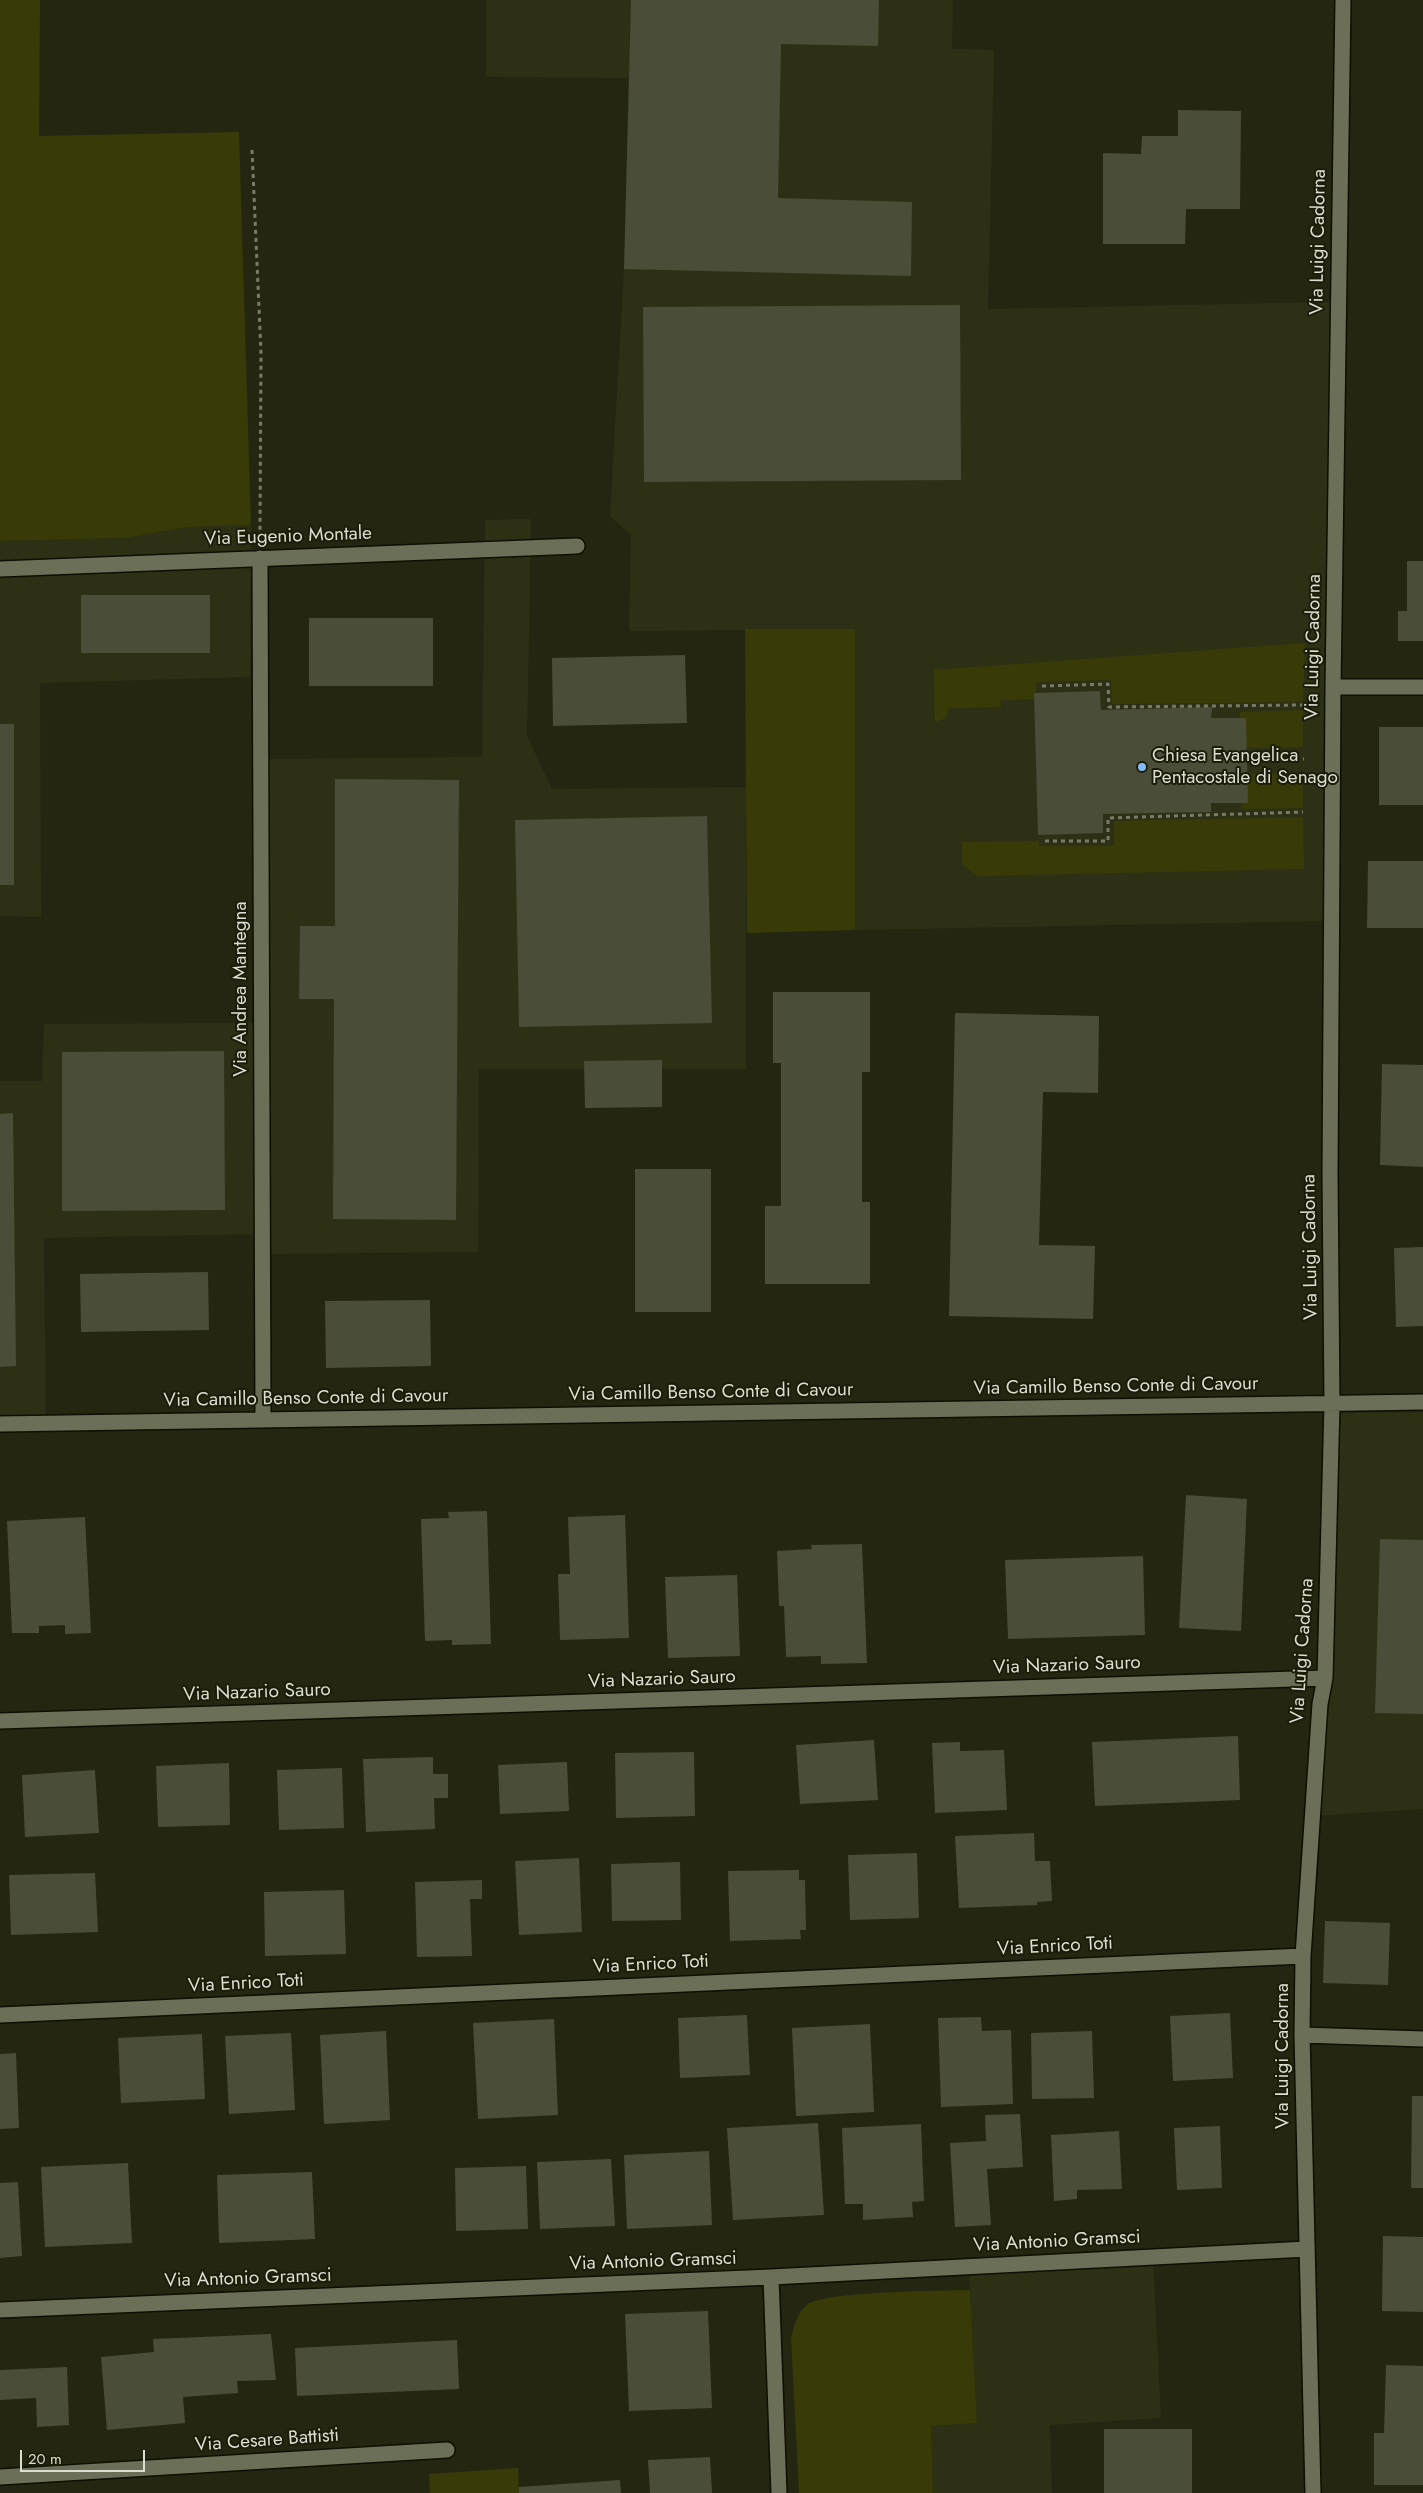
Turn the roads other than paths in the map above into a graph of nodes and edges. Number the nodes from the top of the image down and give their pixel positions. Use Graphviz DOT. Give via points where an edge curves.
graph roads {
  1 [pos="1343,0"];
  2 [pos="578,546"];
  3 [pos="260,558"];
  4 [pos="0,569"];
  5 [pos="1333,687"];
  6 [pos="1423,687"];
  7 [pos="1423,1402"];
  8 [pos="1332,1404"];
  9 [pos="262,1419"];
  10 [pos="0,1424"];
  11 [pos="1325,1678"];
  12 [pos="0,1721"];
  13 [pos="1303,1956"];
  14 [pos="0,2015"];
  15 [pos="1302,2035"];
  16 [pos="1423,2039"];
  17 [pos="1307,2249"];
  18 [pos="771,2277"];
  19 [pos="0,2310"];
  20 [pos="447,2450"];
  21 [pos="0,2477"];
  22 [pos="779,2493"];
  23 [pos="1313,2493"];
  1 -- 5 [label="street, Via Luigi Cadorna"];
  2 -- 3 [label="street, Via Eugenio Montale"];
  3 -- 4 [label="street, Via Eugenio Montale"];
  3 -- 9 [label="street, Via Andrea Mantegna"];
  5 -- 6 [label="street"];
  5 -- 8 [label="street, Via Luigi Cadorna"];
  7 -- 8 [label="street, Via Camillo Benso Conte di Cavour"];
  8 -- 9 [label="street, Via Camillo Benso Conte di Cavour"];
  8 -- 11 [label="street, Via Luigi Cadorna"];
  9 -- 10 [label="street, Via Camillo Benso Conte di Cavour"];
  11 -- 12 [label="street, Via Nazario Sauro"];
  11 -- 13 [label="street, Via Luigi Cadorna" via="1320,1704"];
  13 -- 14 [label="street, Via Enrico Toti"];
  13 -- 15 [label="street, Via Luigi Cadorna"];
  15 -- 16 [label="street"];
  15 -- 17 [label="street, Via Luigi Cadorna"];
  17 -- 18 [label="street, Via Antonio Gramsci"];
  17 -- 23 [label="street, Via Luigi Cadorna"];
  18 -- 19 [label="street, Via Antonio Gramsci"];
  18 -- 22 [label="street"];
  20 -- 21 [label="street, Via Cesare Battisti"];
}
